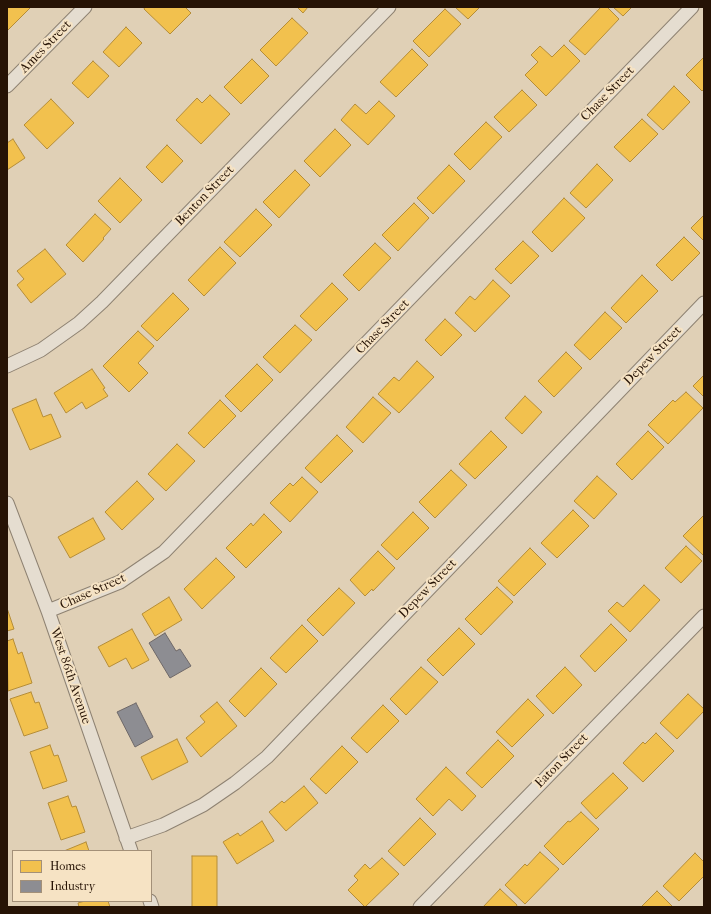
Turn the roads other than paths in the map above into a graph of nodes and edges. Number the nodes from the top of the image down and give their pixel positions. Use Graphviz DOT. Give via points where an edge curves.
graph roads {
  1 [pos="85,7"];
  2 [pos="389,7"];
  3 [pos="692,7"];
  4 [pos="7,86"];
  5 [pos="704,303"];
  6 [pos="7,366"];
  7 [pos="7,503"];
  8 [pos="48,611"];
  9 [pos="704,616"];
  10 [pos="126,838"];
  11 [pos="131,850"];
  12 [pos="420,907"];
  1 -- 4 [label="street, Ames Street"];
  2 -- 6 [label="street, Benton Street" via="102,302 79,323 41,350"];
  3 -- 8 [label="street, Chase Street" via="164,552 120,582"];
  5 -- 10 [label="street, Depew Street" via="267,757 235,783 203,804 163,825"];
  7 -- 8 [label="street, West 86th Avenue"];
  8 -- 10 [label="street, West 86th Avenue"];
  9 -- 12 [label="street, Eaton Street"];
  10 -- 11 [label="street, West 86th Avenue"];
}
